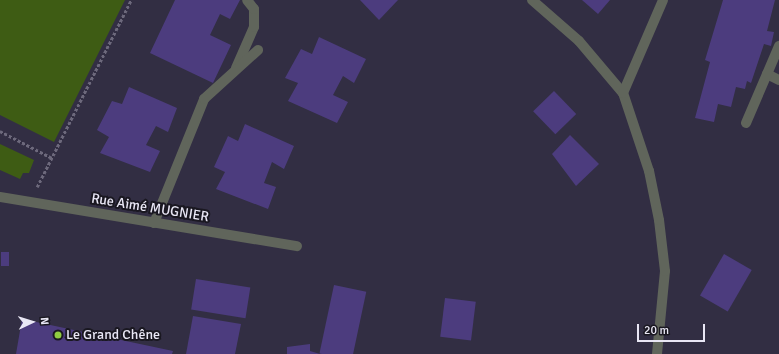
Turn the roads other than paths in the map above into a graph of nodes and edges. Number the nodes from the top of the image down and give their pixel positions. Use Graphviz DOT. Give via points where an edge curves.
graph roads {
  1 [pos="247,0"];
  2 [pos="534,0"];
  3 [pos="663,0"];
  4 [pos="779,46"];
  5 [pos="258,50"];
  6 [pos="234,72"];
  7 [pos="767,74"];
  8 [pos="779,80"];
  9 [pos="623,93"];
  10 [pos="746,123"];
  11 [pos="0,198"];
  12 [pos="154,223"];
  13 [pos="296,246"];
  14 [pos="657,354"];
  1 -- 6 [label="street" via="254,8 254,27"];
  2 -- 9 [label="street" via="579,41"];
  3 -- 9 [label="street"];
  4 -- 7 [label="street"];
  5 -- 6 [label="street"];
  6 -- 12 [label="street" via="204,99"];
  7 -- 8 [label="street"];
  7 -- 10 [label="street"];
  9 -- 14 [label="street" via="649,171 659,220 665,271"];
  11 -- 12 [label="street, Rue Aimé MUGNIER"];
  12 -- 13 [label="street, Rue Aimé MUGNIER"];
}
